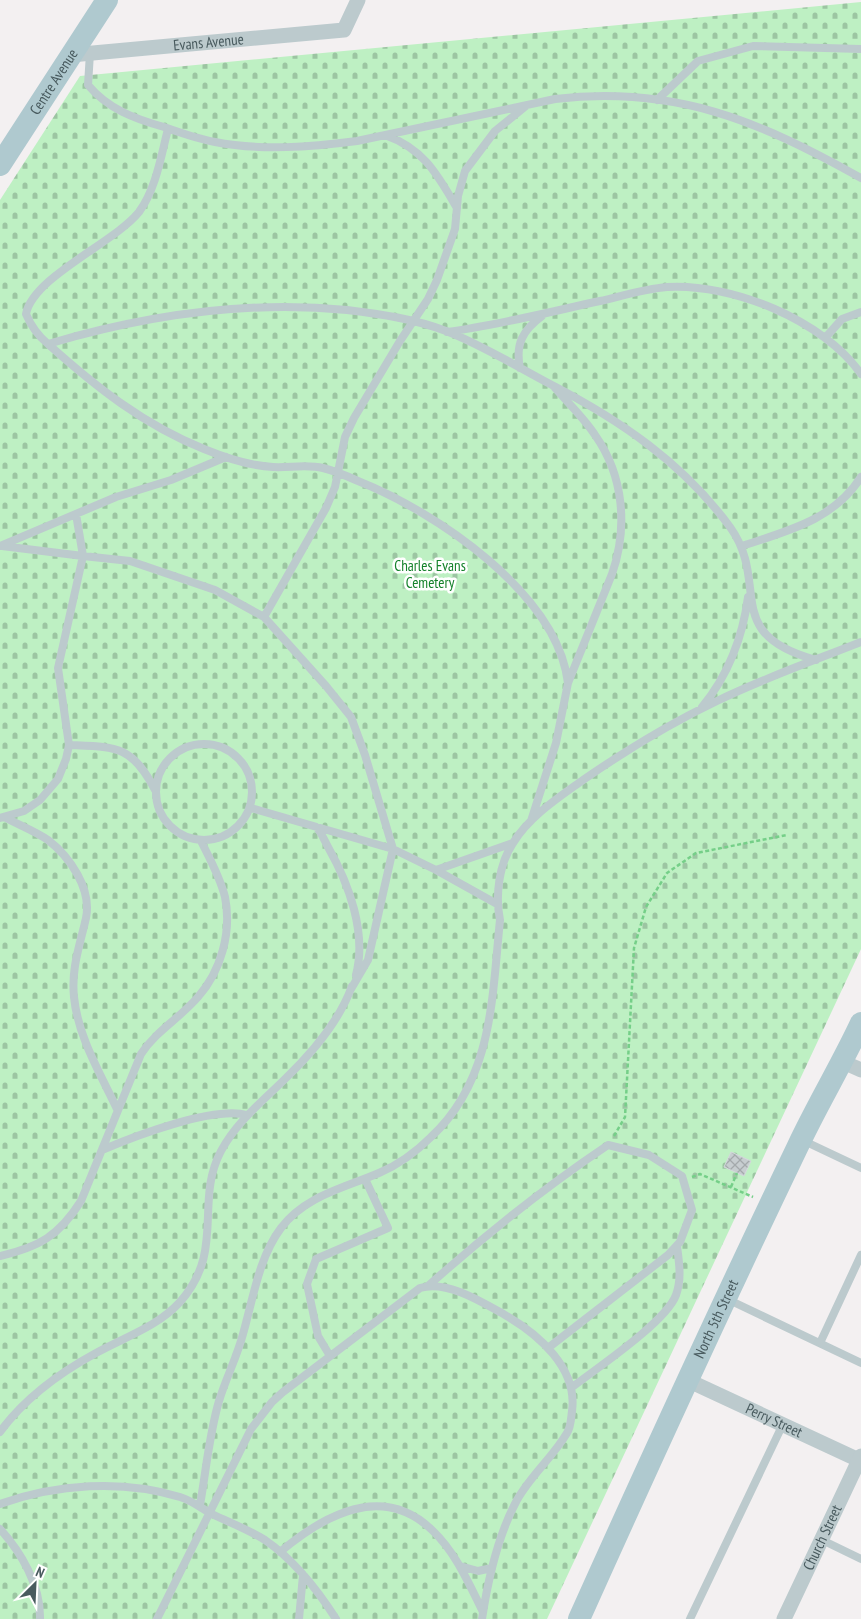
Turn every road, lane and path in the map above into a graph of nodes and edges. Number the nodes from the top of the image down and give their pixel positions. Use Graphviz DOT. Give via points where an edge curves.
graph roads {
  1 [pos="107,0"];
  2 [pos="358,0"];
  3 [pos="861,49"];
  4 [pos="81,54"];
  5 [pos="657,100"];
  6 [pos="529,104"];
  7 [pos="168,129"];
  8 [pos="385,135"];
  9 [pos="0,165"];
  10 [pos="861,178"];
  11 [pos="458,210"];
  12 [pos="861,312"];
  13 [pos="546,313"];
  14 [pos="413,321"];
  15 [pos="447,332"];
  16 [pos="826,337"];
  17 [pos="48,344"];
  18 [pos="520,368"];
  19 [pos="861,374"];
  20 [pos="552,385"];
  21 [pos="226,457"];
  22 [pos="339,473"];
  23 [pos="861,477"];
  24 [pos="76,514"];
  25 [pos="0,546"];
  26 [pos="742,546"];
  27 [pos="83,556"];
  28 [pos="749,592"];
  29 [pos="264,618"];
  30 [pos="861,642"];
  31 [pos="816,660"];
  32 [pos="568,683"];
  33 [pos="699,711"];
  34 [pos="69,745"];
  35 [pos="155,790"];
  36 [pos="251,808"];
  37 [pos="2,818"];
  38 [pos="531,821"];
  39 [pos="316,827"];
  40 [pos="788,835"];
  41 [pos="201,841"];
  42 [pos="513,843"];
  43 [pos="393,849"];
  44 [pos="436,870"];
  45 [pos="497,904"];
  46 [pos="351,989"];
  47 [pos="861,1023"];
  48 [pos="852,1066"];
  49 [pos="118,1109"];
  50 [pos="247,1115"];
  51 [pos="801,1139"];
  52 [pos="608,1145"];
  53 [pos="102,1150"];
  54 [pos="861,1168"];
  55 [pos="737,1173"];
  56 [pos="365,1178"];
  57 [pos="683,1180"];
  58 [pos="731,1187"];
  59 [pos="770,1204"];
  60 [pos="677,1246"];
  61 [pos="861,1254"];
  62 [pos="0,1256"];
  63 [pos="428,1286"];
  64 [pos="726,1298"];
  65 [pos="820,1344"];
  66 [pos="548,1348"];
  67 [pos="330,1356"];
  68 [pos="861,1363"];
  69 [pos="687,1380"];
  70 [pos="571,1388"];
  71 [pos="783,1424"];
  72 [pos="0,1432"];
  73 [pos="860,1459"];
  74 [pos="0,1504"];
  75 [pos="200,1505"];
  76 [pos="210,1513"];
  77 [pos="0,1529"];
  78 [pos="822,1540"];
  79 [pos="280,1552"];
  80 [pos="861,1558"];
  81 [pos="460,1566"];
  82 [pos="492,1568"];
  83 [pos="303,1575"];
  84 [pos="482,1616"];
  85 [pos="40,1619"];
  86 [pos="157,1619"];
  87 [pos="299,1619"];
  88 [pos="336,1619"];
  89 [pos="579,1619"];
  90 [pos="690,1619"];
  91 [pos="784,1619"];
  1 -- 4 [label="main road, Centre Avenue"];
  2 -- 4 [label="street, Evans Avenue" via="344,30"];
  3 -- 5 [label="lane" via="753,46 698,61"];
  4 -- 7 [label="lane" via="88,85 99,97 122,112"];
  4 -- 9 [label="main road, Centre Avenue"];
  5 -- 6 [label="lane" via="587,97"];
  5 -- 10 [label="lane" via="749,122"];
  6 -- 8 [label="lane"];
  6 -- 11 [label="lane" via="495,131 471,162 460,186"];
  7 -- 8 [label="lane" via="214,142 257,147 332,144"];
  7 -- 17 [label="lane" via="153,184 139,211 43,286 31,300 26,314 34,330"];
  8 -- 11 [label="lane" via="403,141 420,154"];
  11 -- 14 [label="lane" via="445,263 428,299"];
  12 -- 16 [label="lane" via="842,318"];
  13 -- 15 [label="lane"];
  13 -- 16 [label="lane" via="658,288 689,287 764,305 799,320"];
  13 -- 18 [label="lane" via="522,336 517,354"];
  14 -- 15 [label="lane"];
  14 -- 17 [label="lane" via="316,307 243,307 154,318"];
  14 -- 22 [label="lane" via="354,418 345,437"];
  15 -- 18 [label="lane"];
  16 -- 19 [label="lane"];
  17 -- 21 [label="lane" via="97,386 148,423"];
  18 -- 20 [label="lane"];
  20 -- 26 [label="lane" via="621,424 672,462 713,505"];
  20 -- 32 [label="lane" via="595,434 610,459 622,520 618,558"];
  21 -- 22 [label="lane" via="256,465 315,467"];
  21 -- 24 [label="lane"];
  22 -- 29 [label="lane" via="326,508"];
  22 -- 32 [label="lane" via="424,512 460,536 517,588 541,616 561,654"];
  23 -- 26 [label="lane" via="841,502 823,515"];
  24 -- 25 [label="lane"];
  24 -- 27 [label="lane"];
  25 -- 27 [label="lane"];
  26 -- 28 [label="lane"];
  27 -- 29 [label="lane" via="130,561 215,590"];
  27 -- 34 [label="lane" via="58,668"];
  28 -- 31 [label="lane" via="756,617 774,642 792,653"];
  28 -- 33 [label="lane" via="742,628 727,669"];
  29 -- 43 [label="lane" via="351,717"];
  30 -- 31 [label="lane"];
  31 -- 33 [label="lane" via="744,688"];
  32 -- 38 [label="lane" via="556,743"];
  33 -- 38 [label="lane" via="612,761 552,802"];
  34 -- 35 [label="lane" via="117,749 147,772"];
  34 -- 37 [label="lane" via="61,773 46,794 24,811"];
  35 -- 36 [label="lane" via="159,773 175,753 198,744 215,744 231,751 247,769 253,792"];
  35 -- 41 [label="lane" via="158,807 171,828 185,837"];
  36 -- 39 [label="lane"];
  36 -- 41 [label="lane" via="243,823 233,831 218,839"];
  37 -- 49 [label="lane" via="48,840 72,865 82,883 87,916 75,960 75,1003 88,1050"];
  38 -- 42 [label="lane"];
  39 -- 43 [label="lane"];
  39 -- 46 [label="lane" via="335,858 355,915 359,963"];
  40 -- 52 [label="path" via="696,853 667,873 646,907 634,948 625,1118"];
  41 -- 49 [label="lane" via="224,897 226,926 222,957 198,997 144,1049"];
  42 -- 44 [label="lane"];
  42 -- 45 [label="lane" via="506,856"];
  43 -- 44 [label="lane"];
  43 -- 46 [label="lane" via="368,960"];
  44 -- 45 [label="lane"];
  45 -- 56 [label="lane" via="500,920 489,1029 473,1080 442,1127 397,1164"];
  46 -- 50 [label="lane" via="323,1038"];
  47 -- 48 [label="main road, North 5th Street"];
  48 -- 51 [label="main road, North 5th Street"];
  49 -- 53 [label="lane"];
  50 -- 53 [label="lane" via="222,1114 150,1130"];
  50 -- 72 [label="lane" via="226,1144 216,1165 203,1266 180,1302 145,1330 95,1353 42,1390 18,1410"];
  51 -- 54 [label="lane"];
  51 -- 59 [label="main road, North 5th Street"];
  52 -- 57 [label="lane" via="649,1155 682,1176"];
  52 -- 63 [label="lane" via="487,1234"];
  53 -- 62 [label="lane" via="81,1201 65,1224 37,1245"];
  55 -- 58 [label="path"];
  56 -- 67 [label="lane" via="388,1228 316,1259 307,1284 318,1336"];
  56 -- 75 [label="lane" via="308,1203 288,1220 268,1250 241,1342 219,1402"];
  57 -- 58 [label="path" via="700,1174"];
  57 -- 60 [label="lane" via="692,1210"];
  58 -- 59 [label="path"];
  59 -- 64 [label="main road, North 5th Street"];
  60 -- 66 [label="lane"];
  60 -- 70 [label="lane" via="680,1270 677,1294 670,1307"];
  61 -- 65 [label="lane"];
  63 -- 66 [label="lane" via="456,1291 486,1304 525,1328"];
  63 -- 67 [label="lane" via="420,1288"];
  64 -- 65 [label="lane"];
  64 -- 69 [label="main road, North 5th Street"];
  65 -- 68 [label="lane"];
  66 -- 70 [label="lane" via="562,1366"];
  67 -- 76 [label="lane" via="265,1410 251,1429"];
  69 -- 71 [label="street, Perry Street"];
  69 -- 89 [label="main road, North 5th Street"];
  70 -- 82 [label="lane" via="574,1399 568,1432 518,1498"];
  71 -- 73 [label="street, Perry Street"];
  71 -- 90 [label="lane"];
  73 -- 78 [label="street, Church Street"];
  74 -- 75 [label="lane" via="45,1491 102,1486 151,1491"];
  75 -- 76 [label="lane"];
  76 -- 79 [label="lane" via="264,1539"];
  76 -- 86 [label="lane"];
  77 -- 85 [label="lane" via="21,1554"];
  78 -- 80 [label="lane"];
  78 -- 91 [label="street, Church Street"];
  79 -- 81 [label="lane" via="320,1522 343,1511 382,1507 426,1524"];
  79 -- 83 [label="lane"];
  81 -- 82 [label="lane" via="478,1571"];
  81 -- 84 [label="lane"];
  82 -- 84 [label="lane"];
  83 -- 87 [label="lane"];
  83 -- 88 [label="lane"];
}
